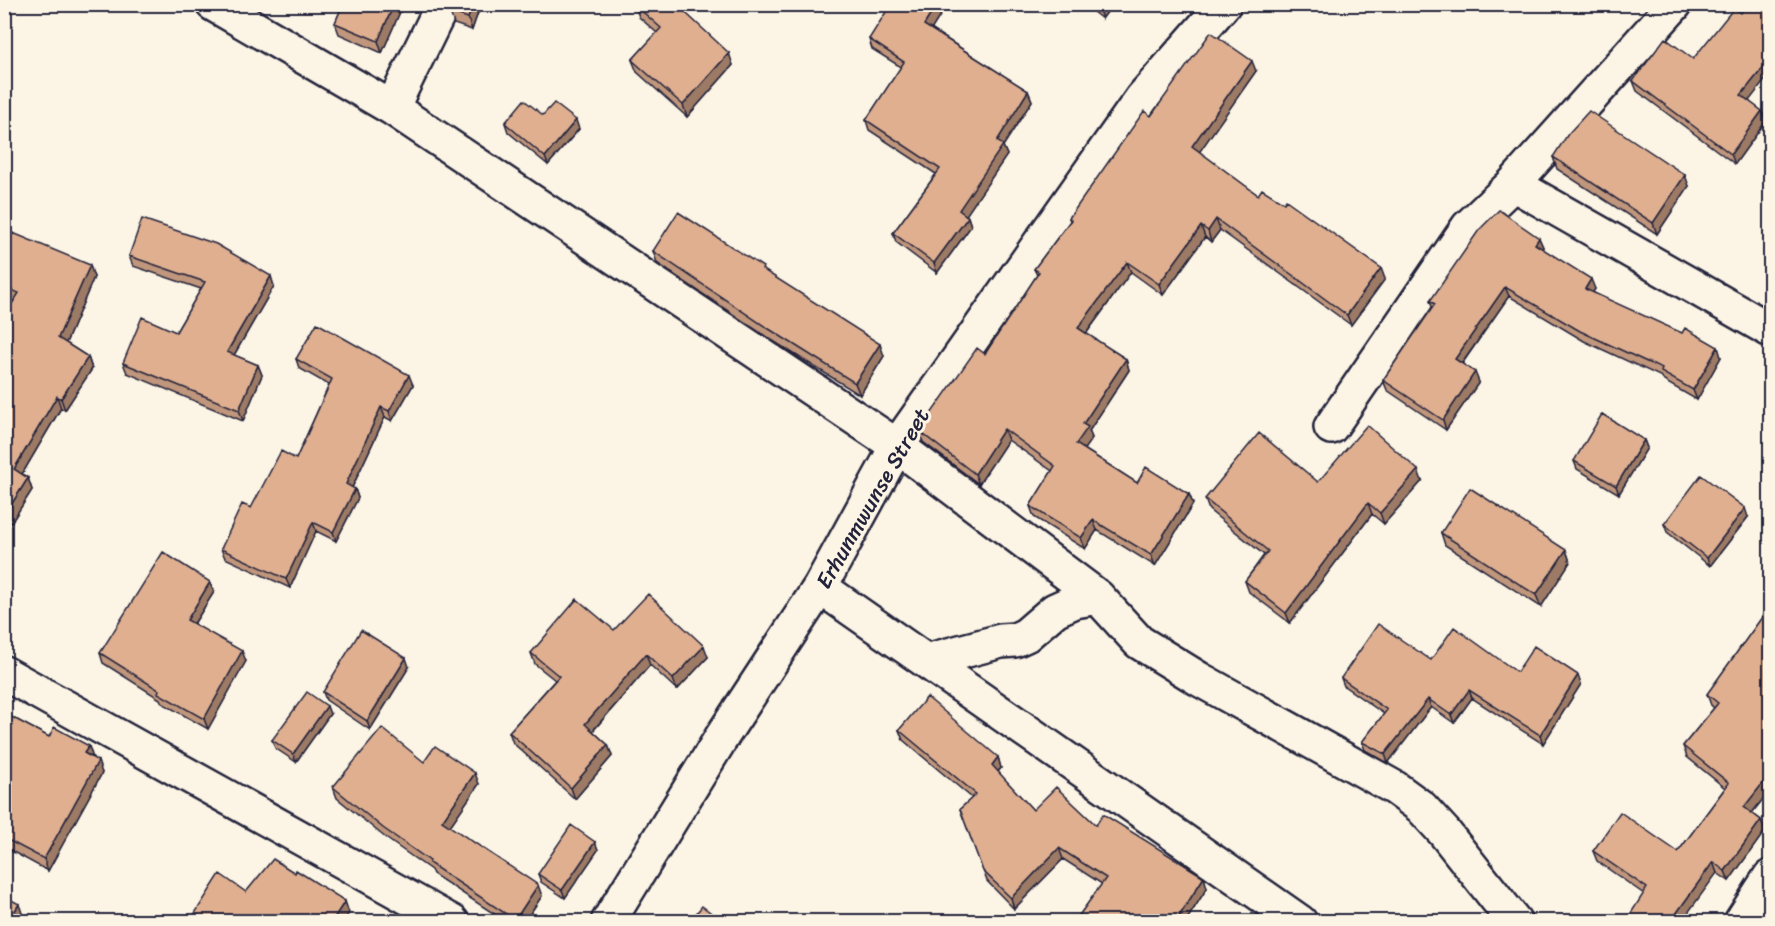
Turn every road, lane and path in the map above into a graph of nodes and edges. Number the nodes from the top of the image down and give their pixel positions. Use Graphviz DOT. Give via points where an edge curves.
graph roads {
  1 [pos="213,4"];
  2 [pos="443,4"];
  3 [pos="1224,4"];
  4 [pos="1675,4"];
  5 [pos="392,108"];
  6 [pos="1513,184"];
  7 [pos="1770,330"];
  8 [pos="1331,427"];
  9 [pos="897,446"];
  10 [pos="820,587"];
  11 [pos="1098,597"];
  12 [pos="926,661"];
  13 [pos="4,673"];
  14 [pos="1770,877"];
  15 [pos="452,921"];
  16 [pos="608,921"];
  17 [pos="1299,921"];
  18 [pos="1515,921"];
  19 [pos="1741,921"];
  1 -- 5 [label="street"];
  2 -- 5 [label="street"];
  3 -- 9 [label="street, Erhunmwunse Street" via="1142,98"];
  4 -- 6 [label="street"];
  5 -- 9 [label="street"];
  6 -- 7 [label="street"];
  6 -- 8 [label="street" via="1468,227"];
  9 -- 10 [label="street, Erhunmwunse Street"];
  9 -- 11 [label="street"];
  10 -- 12 [label="street"];
  10 -- 16 [label="street, Erhunmwunse Street"];
  11 -- 12 [label="street" via="1055,610 1015,640"];
  11 -- 18 [label="street" via="1138,642 1395,788 1421,807"];
  12 -- 17 [label="street"];
  13 -- 15 [label="street"];
  14 -- 19 [label="street"];
}
